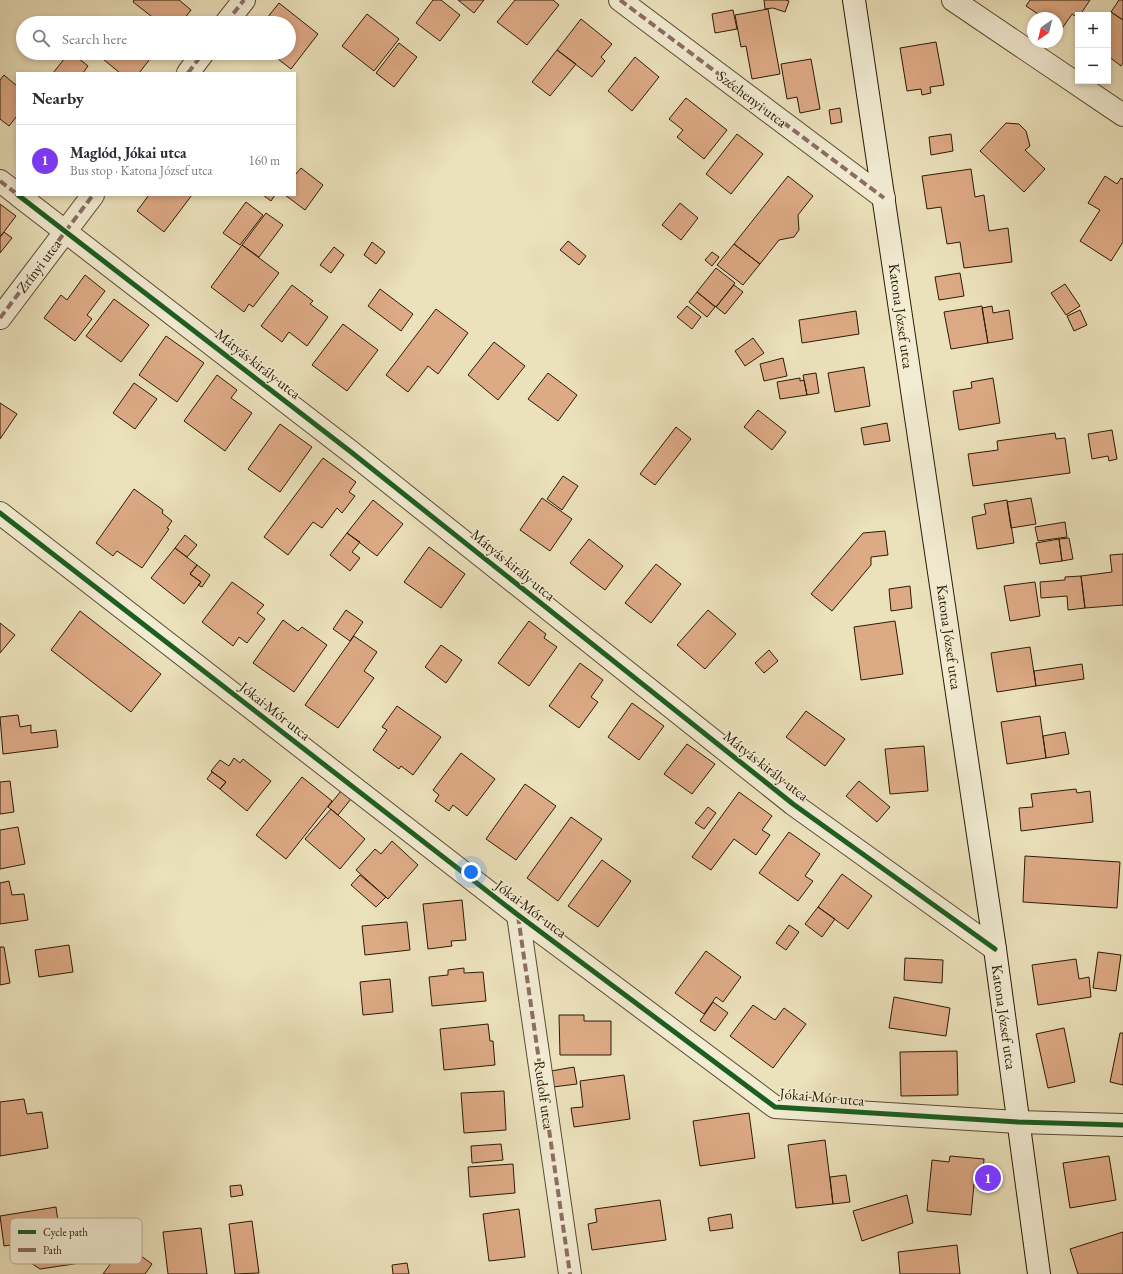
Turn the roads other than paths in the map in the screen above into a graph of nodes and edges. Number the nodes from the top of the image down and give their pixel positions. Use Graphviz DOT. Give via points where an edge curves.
graph roads {
  1 [pos="244,0"];
  2 [pos="620,0"];
  3 [pos="854,0"];
  4 [pos="953,0"];
  5 [pos="231,16"];
  6 [pos="198,60"];
  7 [pos="189,72"];
  8 [pos="1123,115"];
  9 [pos="0,181"];
  10 [pos="16,193"];
  11 [pos="19,196"];
  12 [pos="92,196"];
  13 [pos="884,198"];
  14 [pos="65,231"];
  15 [pos="0,318"];
  16 [pos="0,513"];
  17 [pos="518,915"];
  18 [pos="995,949"];
  19 [pos="1018,1122"];
  20 [pos="1123,1125"];
  21 [pos="570,1274"];
  22 [pos="1039,1274"];
  1 -- 5 [label="street"];
  2 -- 13 [label="street, Széchenyi utca"];
  3 -- 13 [label="street, Katona József utca"];
  4 -- 8 [label="street"];
  6 -- 7 [label="street"];
  9 -- 10 [label="street, Mátyás király utca"];
  11 -- 14 [label="street, Mátyás király utca"];
  12 -- 14 [label="street, Zrínyi utca"];
  13 -- 18 [label="street, Katona József utca"];
  14 -- 15 [label="street, Zrínyi utca"];
  14 -- 18 [label="street, Mátyás király utca" via="351,452 793,804"];
  16 -- 17 [label="street, Jókai Mór utca"];
  17 -- 19 [label="street, Jókai Mór utca" via="775,1107"];
  17 -- 21 [label="street, Rudolf utca"];
  18 -- 19 [label="street, Katona József utca"];
  19 -- 20 [label="street, Jókai Mór utca"];
  19 -- 22 [label="street, Katona József utca"];
}
